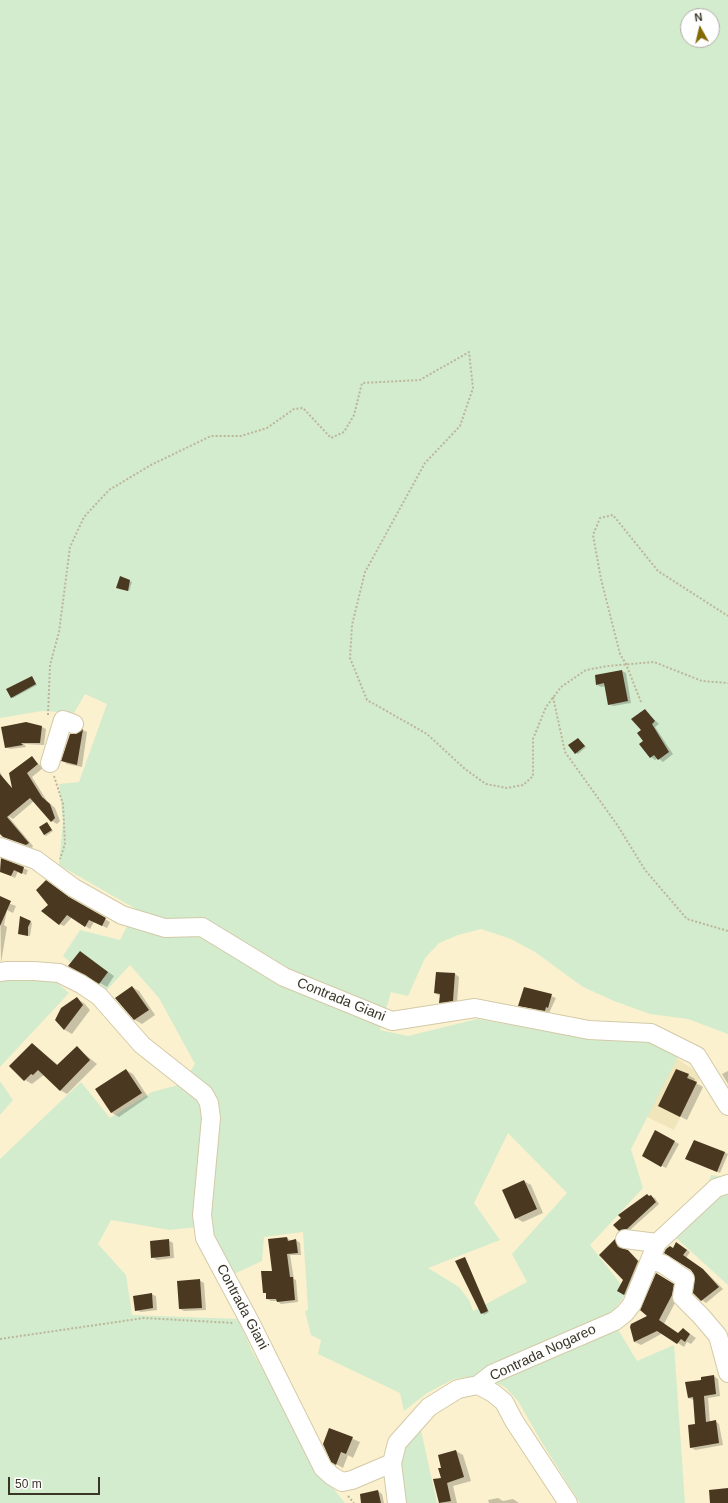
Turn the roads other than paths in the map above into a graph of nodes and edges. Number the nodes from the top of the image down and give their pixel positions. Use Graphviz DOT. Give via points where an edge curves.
graph roads {
  1 [pos="74,724"];
  2 [pos="50,763"];
  3 [pos="0,847"];
  4 [pos="0,972"];
  5 [pos="728,1106"];
  6 [pos="728,1184"];
  7 [pos="625,1239"];
  8 [pos="657,1243"];
  9 [pos="651,1260"];
  10 [pos="728,1373"];
  11 [pos="478,1385"];
  12 [pos="392,1463"];
  13 [pos="397,1503"];
  14 [pos="568,1503"];
  1 -- 2 [label="street" via="63,720"];
  3 -- 5 [label="street, Contrada Giani" via="36,860 54,875 122,915 165,928 202,927 284,977 392,1021 475,1008 589,1030 651,1033 697,1056"];
  4 -- 12 [label="street, Contrada Giani" via="59,973 81,984 99,996 142,1045 204,1094 209,1103 211,1118 202,1215 205,1238 323,1468 342,1482"];
  6 -- 8 [label="street, Contrada Nogareo" via="716,1188"];
  7 -- 8 [label="street"];
  8 -- 9 [label="street, Contrada Nogareo"];
  9 -- 10 [label="street" via="663,1264 685,1279 682,1297 718,1336"];
  9 -- 11 [label="street, Contrada Nogareo" via="632,1304 625,1313 615,1320 492,1374"];
  11 -- 12 [label="street" via="458,1389 429,1407 397,1443"];
  11 -- 14 [label="street, Contrada Nogareo" via="504,1402"];
  12 -- 13 [label="street"];
}
